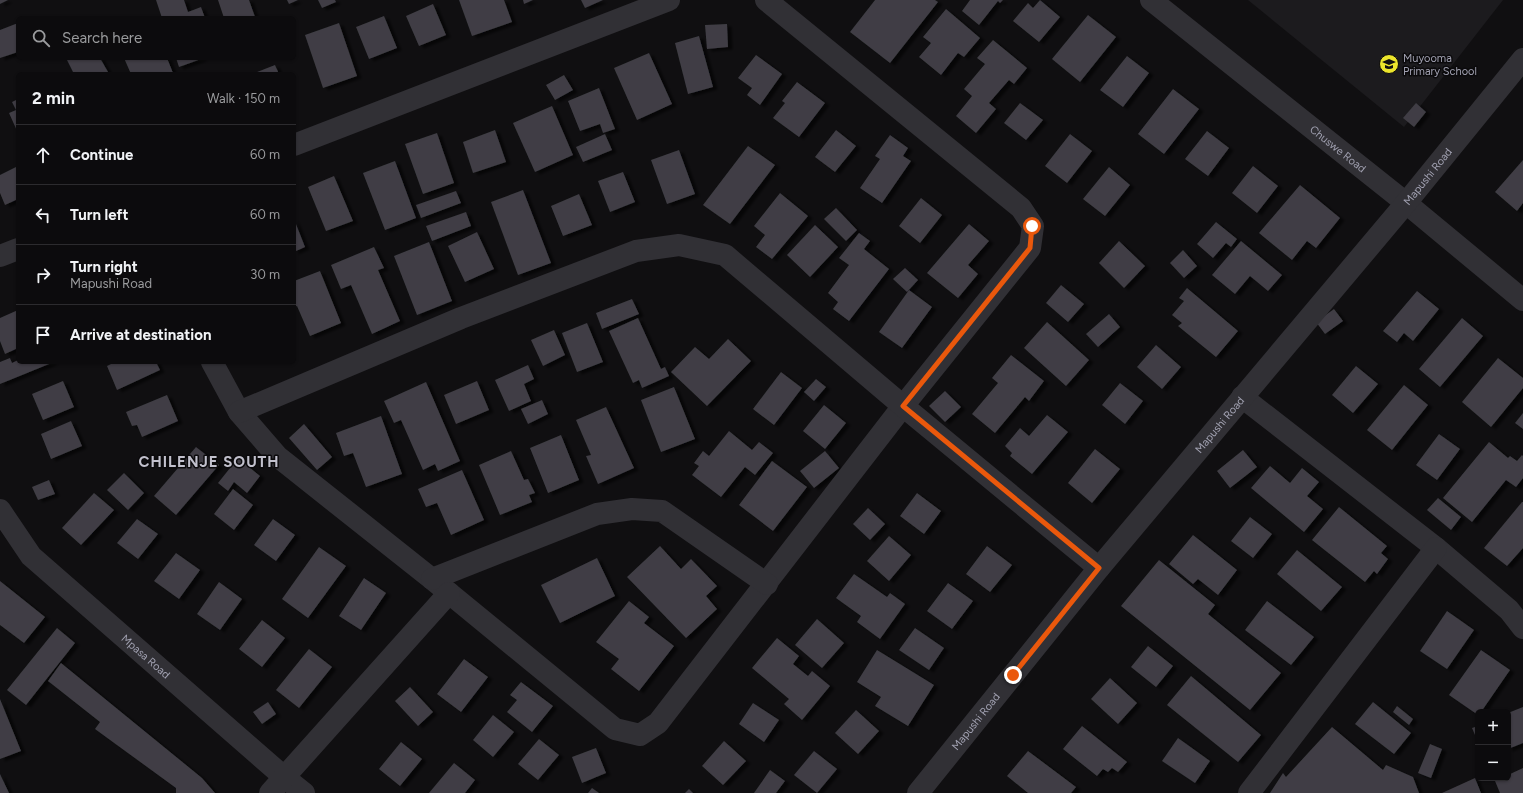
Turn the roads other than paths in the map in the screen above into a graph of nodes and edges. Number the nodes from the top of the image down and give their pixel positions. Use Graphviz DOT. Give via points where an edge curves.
graph roads {
  1 [pos="669,0"];
  2 [pos="766,0"];
  3 [pos="1151,0"];
  4 [pos="1523,59"];
  5 [pos="296,144"];
  6 [pos="1406,203"];
  7 [pos="16,251"];
  8 [pos="0,256"];
  9 [pos="1523,300"];
  10 [pos="213,364"];
  11 [pos="1242,397"];
  12 [pos="903,406"];
  13 [pos="240,412"];
  14 [pos="0,510"];
  15 [pos="1436,548"];
  16 [pos="1099,568"];
  17 [pos="432,579"];
  18 [pos="767,584"];
  19 [pos="449,593"];
  20 [pos="1523,628"];
  21 [pos="277,785"];
  22 [pos="304,793"];
  23 [pos="918,793"];
  24 [pos="1250,793"];
  1 -- 5 [label="street"];
  2 -- 12 [label="street" via="1021,208 1032,226 1030,248"];
  3 -- 6 [label="street, Chuswe Road"];
  4 -- 6 [label="street, Mapushi Road"];
  6 -- 9 [label="street, Chuswe Road"];
  6 -- 11 [label="street, Mapushi Road"];
  7 -- 8 [label="street"];
  10 -- 13 [label="street"];
  11 -- 15 [label="street"];
  11 -- 16 [label="street, Mapushi Road"];
  12 -- 13 [label="street" via="725,255 680,245 636,251 461,318"];
  12 -- 16 [label="street"];
  12 -- 18 [label="street"];
  13 -- 17 [label="street" via="277,456"];
  14 -- 21 [label="street, Mpasa Road" via="31,556"];
  15 -- 20 [label="street" via="1509,610"];
  15 -- 24 [label="street"];
  16 -- 23 [label="street, Mapushi Road"];
  17 -- 18 [label="street" via="597,514 632,509 662,511"];
  17 -- 19 [label="street"];
  18 -- 19 [label="street" via="658,723 640,735 615,729"];
  19 -- 21 [label="street"];
  21 -- 22 [label="street, Mpasa Road"];
}
